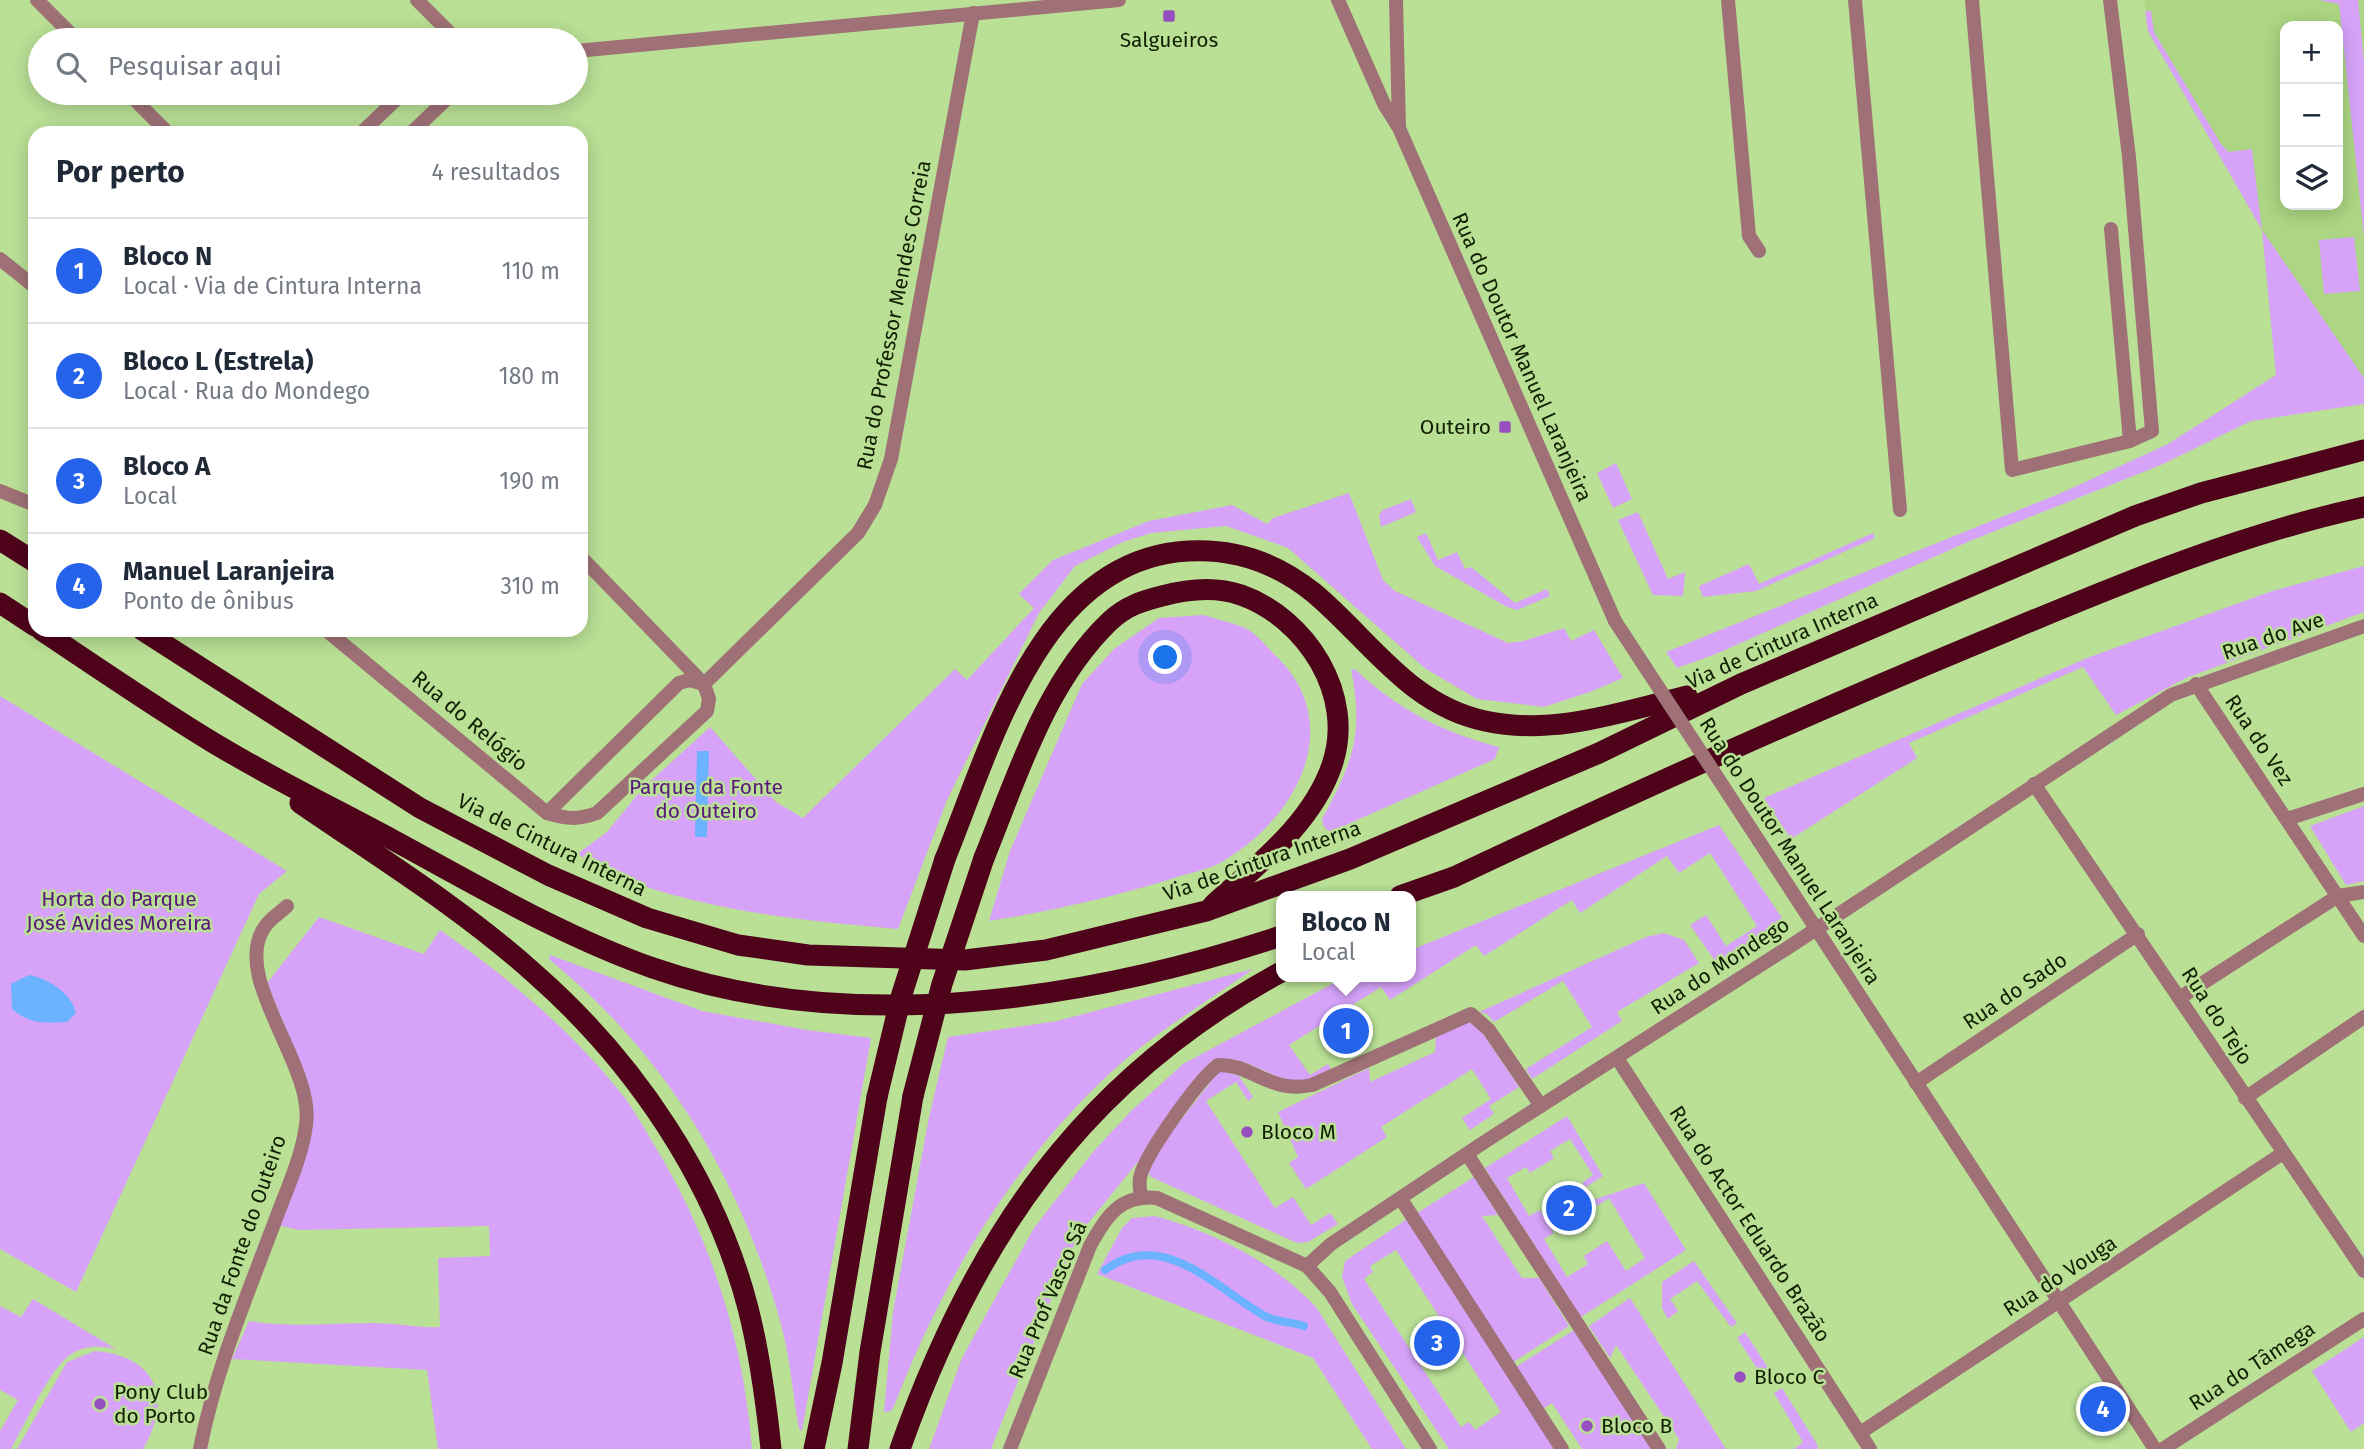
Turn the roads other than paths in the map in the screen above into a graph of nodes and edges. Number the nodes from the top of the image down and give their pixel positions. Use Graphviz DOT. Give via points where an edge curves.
graph roads {
  1 [pos="37,0"];
  2 [pos="417,0"];
  3 [pos="1119,0"];
  4 [pos="1338,0"];
  5 [pos="1396,0"];
  6 [pos="1728,0"];
  7 [pos="1855,0"];
  8 [pos="1972,0"];
  9 [pos="2110,0"];
  10 [pos="990,6"];
  11 [pos="973,13"];
  12 [pos="65,28"];
  13 [pos="445,28"];
  14 [pos="588,50"];
  15 [pos="140,105"];
  16 [pos="390,105"];
  17 [pos="440,105"];
  18 [pos="161,126"];
  19 [pos="368,126"];
  20 [pos="418,126"];
  21 [pos="1399,128"];
  22 [pos="2111,229"];
  23 [pos="1759,251"];
  24 [pos="0,259"];
  25 [pos="28,281"];
  26 [pos="2130,441"];
  27 [pos="2364,450"];
  28 [pos="0,491"];
  29 [pos="28,502"];
  30 [pos="2364,507"];
  31 [pos="1900,510"];
  32 [pos="0,540"];
  33 [pos="28,558"];
  34 [pos="588,564"];
  35 [pos="0,603"];
  36 [pos="28,621"];
  37 [pos="2364,626"];
  38 [pos="52,637"];
  39 [pos="153,637"];
  40 [pos="334,637"];
  41 [pos="704,684"];
  42 [pos="1741,684"];
  43 [pos="2196,684"];
  44 [pos="206,738"];
  45 [pos="2034,784"];
  46 [pos="2364,794"];
  47 [pos="547,813"];
  48 [pos="2287,819"];
  49 [pos="1454,877"];
  50 [pos="1414,891"];
  51 [pos="2364,891"];
  52 [pos="2338,896"];
  53 [pos="1416,898"];
  54 [pos="287,906"];
  55 [pos="1206,911"];
  56 [pos="1816,929"];
  57 [pos="2137,934"];
  58 [pos="2364,936"];
  59 [pos="1276,937"];
  60 [pos="1276,975"];
  61 [pos="2181,997"];
  62 [pos="2364,1017"];
  63 [pos="1617,1058"];
  64 [pos="1916,1083"];
  65 [pos="2245,1098"];
  66 [pos="1541,1106"];
  67 [pos="2283,1153"];
  68 [pos="1467,1154"];
  69 [pos="1141,1196"];
  70 [pos="1401,1199"];
  71 [pos="1307,1266"];
  72 [pos="2364,1271"];
  73 [pos="2058,1302"];
  74 [pos="2364,1319"];
  75 [pos="1860,1433"];
  76 [pos="200,1449"];
  77 [pos="771,1449"];
  78 [pos="814,1449"];
  79 [pos="858,1449"];
  80 [pos="901,1449"];
  81 [pos="1010,1449"];
  82 [pos="1430,1449"];
  83 [pos="1562,1449"];
  84 [pos="1659,1449"];
  85 [pos="1870,1449"];
  86 [pos="2155,1449"];
  87 [pos="2163,1449"];
  1 -- 12 [label="street"];
  2 -- 13 [label="street"];
  3 -- 10 [label="street"];
  4 -- 21 [label="street, Rua do Doutor Manuel Laranjeira"];
  5 -- 21 [label="street, Rua do Doutor Manuel Laranjeira"];
  6 -- 23 [label="street" via="1749,236"];
  7 -- 31 [label="street"];
  8 -- 26 [label="street" via="1999,221 2012,470"];
  9 -- 26 [label="street" via="2129,158 2152,431"];
  10 -- 11 [label="street"];
  11 -- 14 [label="street"];
  11 -- 41 [label="street, Rua do Professor Mendes Correia" via="891,459 875,505 858,533"];
  15 -- 18 [label="street"];
  16 -- 19 [label="street"];
  17 -- 20 [label="street"];
  21 -- 56 [label="street, Rua do Doutor Manuel Laranjeira, bridge" via="1615,621"];
  22 -- 26 [label="street"];
  24 -- 25 [label="street"];
  27 -- 42 [label="highway, Via de Cintura Interna" via="2201,493 2135,516"];
  28 -- 29 [label="street"];
  30 -- 49 [label="highway" via="2236,540 2015,628 1871,688"];
  32 -- 33 [label="highway"];
  34 -- 41 [label="street"];
  35 -- 36 [label="highway"];
  37 -- 43 [label="street, Rua do Ave"];
  38 -- 44 [label="highway"];
  39 -- 55 [label="highway, Via de Cintura Interna" via="420,808 548,875 647,918 738,945 880,960 965,960 1046,950"];
  40 -- 47 [label="street, Rua do Relógio"];
  41 -- 47 [label="street" via="679,683"];
  41 -- 47 [label="street" via="707,711 597,813 566,819"];
  42 -- 55 [label="highway, Via de Cintura Interna" via="1600,753 1450,817"];
  42 -- 78 [label="highway, bridge" via="1549,726 1483,721 1412,686 1316,595 1273,565 1222,551 1170,552 1116,569 1069,606 1014,696 945,859 901,997 877,1097"];
  43 -- 45 [label="street, Rua do Mondego" via="2171,695"];
  43 -- 48 [label="street, Rua do Vez"];
  44 -- 59 [label="highway" via="529,915 653,968 737,989 839,1004 947,1005 1056,992"];
  44 -- 77 [label="highway" via="451,906 517,957 610,1051 670,1132 720,1229 750,1318 764,1383"];
  45 -- 56 [label="street, Rua do Mondego"];
  45 -- 57 [label="street, Rua do Tejo"];
  46 -- 48 [label="street"];
  48 -- 52 [label="street, Rua do Vez"];
  49 -- 50 [label="highway"];
  49 -- 53 [label="highway"];
  51 -- 52 [label="street"];
  52 -- 58 [label="street, Rua do Vez"];
  52 -- 61 [label="street"];
  54 -- 76 [label="street, Rua da Fonte do Outeiro" via="265,926 255,958 303,1086 306,1124 207,1411"];
  55 -- 79 [label="highway, bridge" via="1308,811 1336,752 1338,724 1326,674 1308,642 1264,605 1212,589 1185,590 1134,603 1095,637 1048,705 984,858 942,984 913,1096"];
  56 -- 63 [label="street, Rua do Mondego"];
  56 -- 64 [label="street, Rua do Doutor Manuel Laranjeira"];
  57 -- 61 [label="street, Rua do Tejo"];
  57 -- 64 [label="street, Rua do Sado"];
  60 -- 80 [label="highway" via="1146,1065 1068,1139 975,1276 928,1374"];
  61 -- 65 [label="street, Rua do Tejo"];
  62 -- 65 [label="street"];
  63 -- 66 [label="street, Rua do Mondego"];
  63 -- 75 [label="street, Rua do Actor Eduardo Brazão"];
  64 -- 73 [label="street, Rua do Doutor Manuel Laranjeira"];
  65 -- 67 [label="street, Rua do Tejo"];
  66 -- 68 [label="street, Rua do Mondego"];
  66 -- 69 [label="street" via="1489,1030 1471,1014 1299,1088 1273,1085 1233,1065 1217,1065 1143,1167"];
  67 -- 72 [label="street, Rua do Tejo"];
  67 -- 73 [label="street, Rua do Vouga"];
  68 -- 70 [label="street, Rua do Mondego"];
  68 -- 84 [label="street"];
  69 -- 71 [label="street" via="1157,1198"];
  69 -- 81 [label="street, Rua Prof Vasco Sá" via="1128,1199 1101,1224"];
  70 -- 71 [label="street, Rua do Mondego" via="1331,1244"];
  70 -- 83 [label="street"];
  71 -- 82 [label="street" via="1330,1292"];
  73 -- 75 [label="street, Rua do Vouga"];
  73 -- 86 [label="street, Rua do Doutor Manuel Laranjeira"];
  74 -- 87 [label="street, Rua do Tâmega"];
  75 -- 85 [label="street, Rua do Actor Eduardo Brazão"];
}
